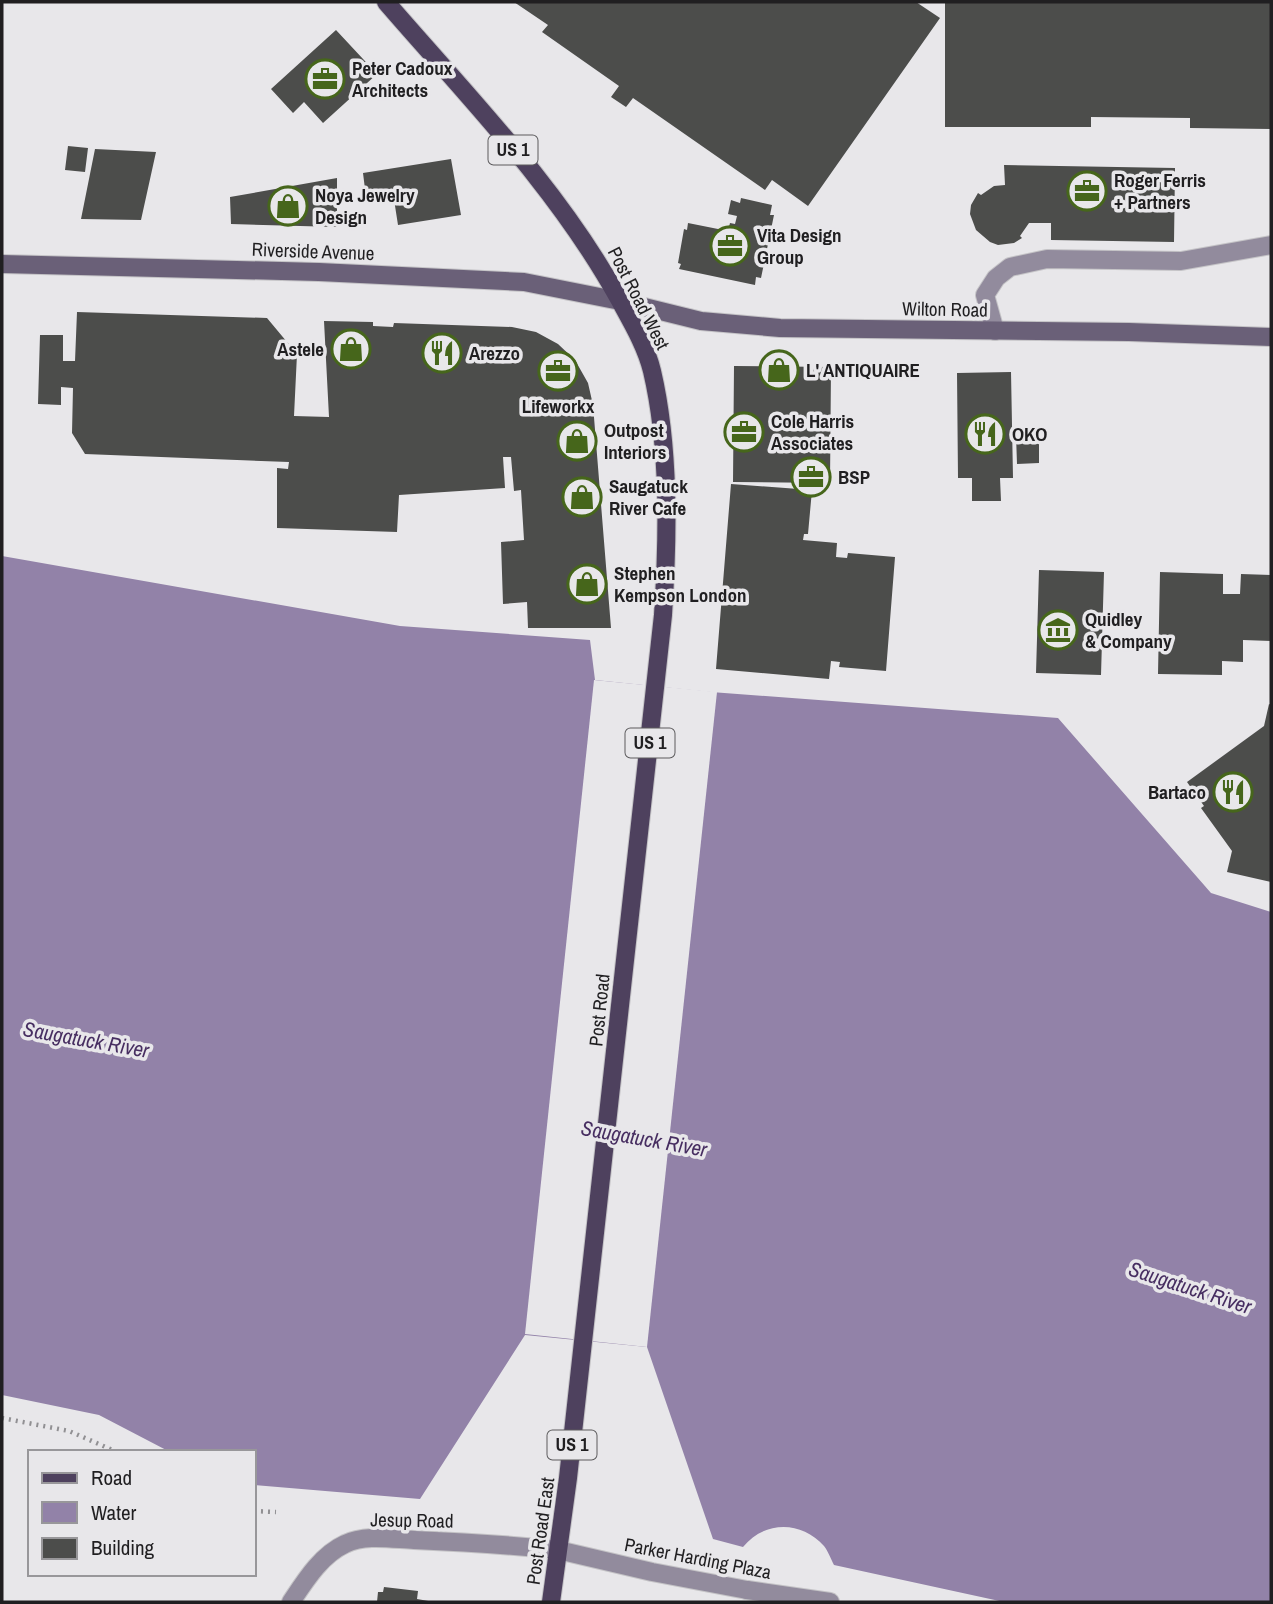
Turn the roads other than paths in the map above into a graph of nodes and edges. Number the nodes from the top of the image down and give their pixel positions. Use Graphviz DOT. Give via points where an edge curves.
graph roads {
  1 [pos="392,4"];
  2 [pos="1271,245"];
  3 [pos="2,264"];
  4 [pos="621,302"];
  5 [pos="995,331"];
  6 [pos="1271,337"];
  7 [pos="656,686"];
  8 [pos="583,1340"];
  9 [pos="558,1550"];
  10 [pos="748,1596"];
  11 [pos="291,1602"];
  12 [pos="551,1602"];
  13 [pos="830,1602"];
  1 -- 4 [label="main road, Post Road West / US 1" via="561,208"];
  2 -- 5 [label="street" via="1181,261 1047,259 1010,267 985,295"];
  3 -- 4 [label="main road, Riverside Avenue" via="524,282"];
  4 -- 5 [label="main road, Wilton Road" via="701,321 780,328"];
  4 -- 7 [label="main road, Post Road West / US 1" via="652,369 664,461 665,583"];
  5 -- 6 [label="main road, Wilton Road"];
  7 -- 8 [label="main road, Post Road / US 1"];
  8 -- 9 [label="main road, Post Road East / US 1"];
  9 -- 10 [label="street, Parker Harding Plaza"];
  9 -- 11 [label="street, Jesup Road" via="397,1539 346,1542 317,1565"];
  9 -- 12 [label="main road, Post Road East / US 1"];
  10 -- 13 [label="street, Parker Harding Plaza"];
}
